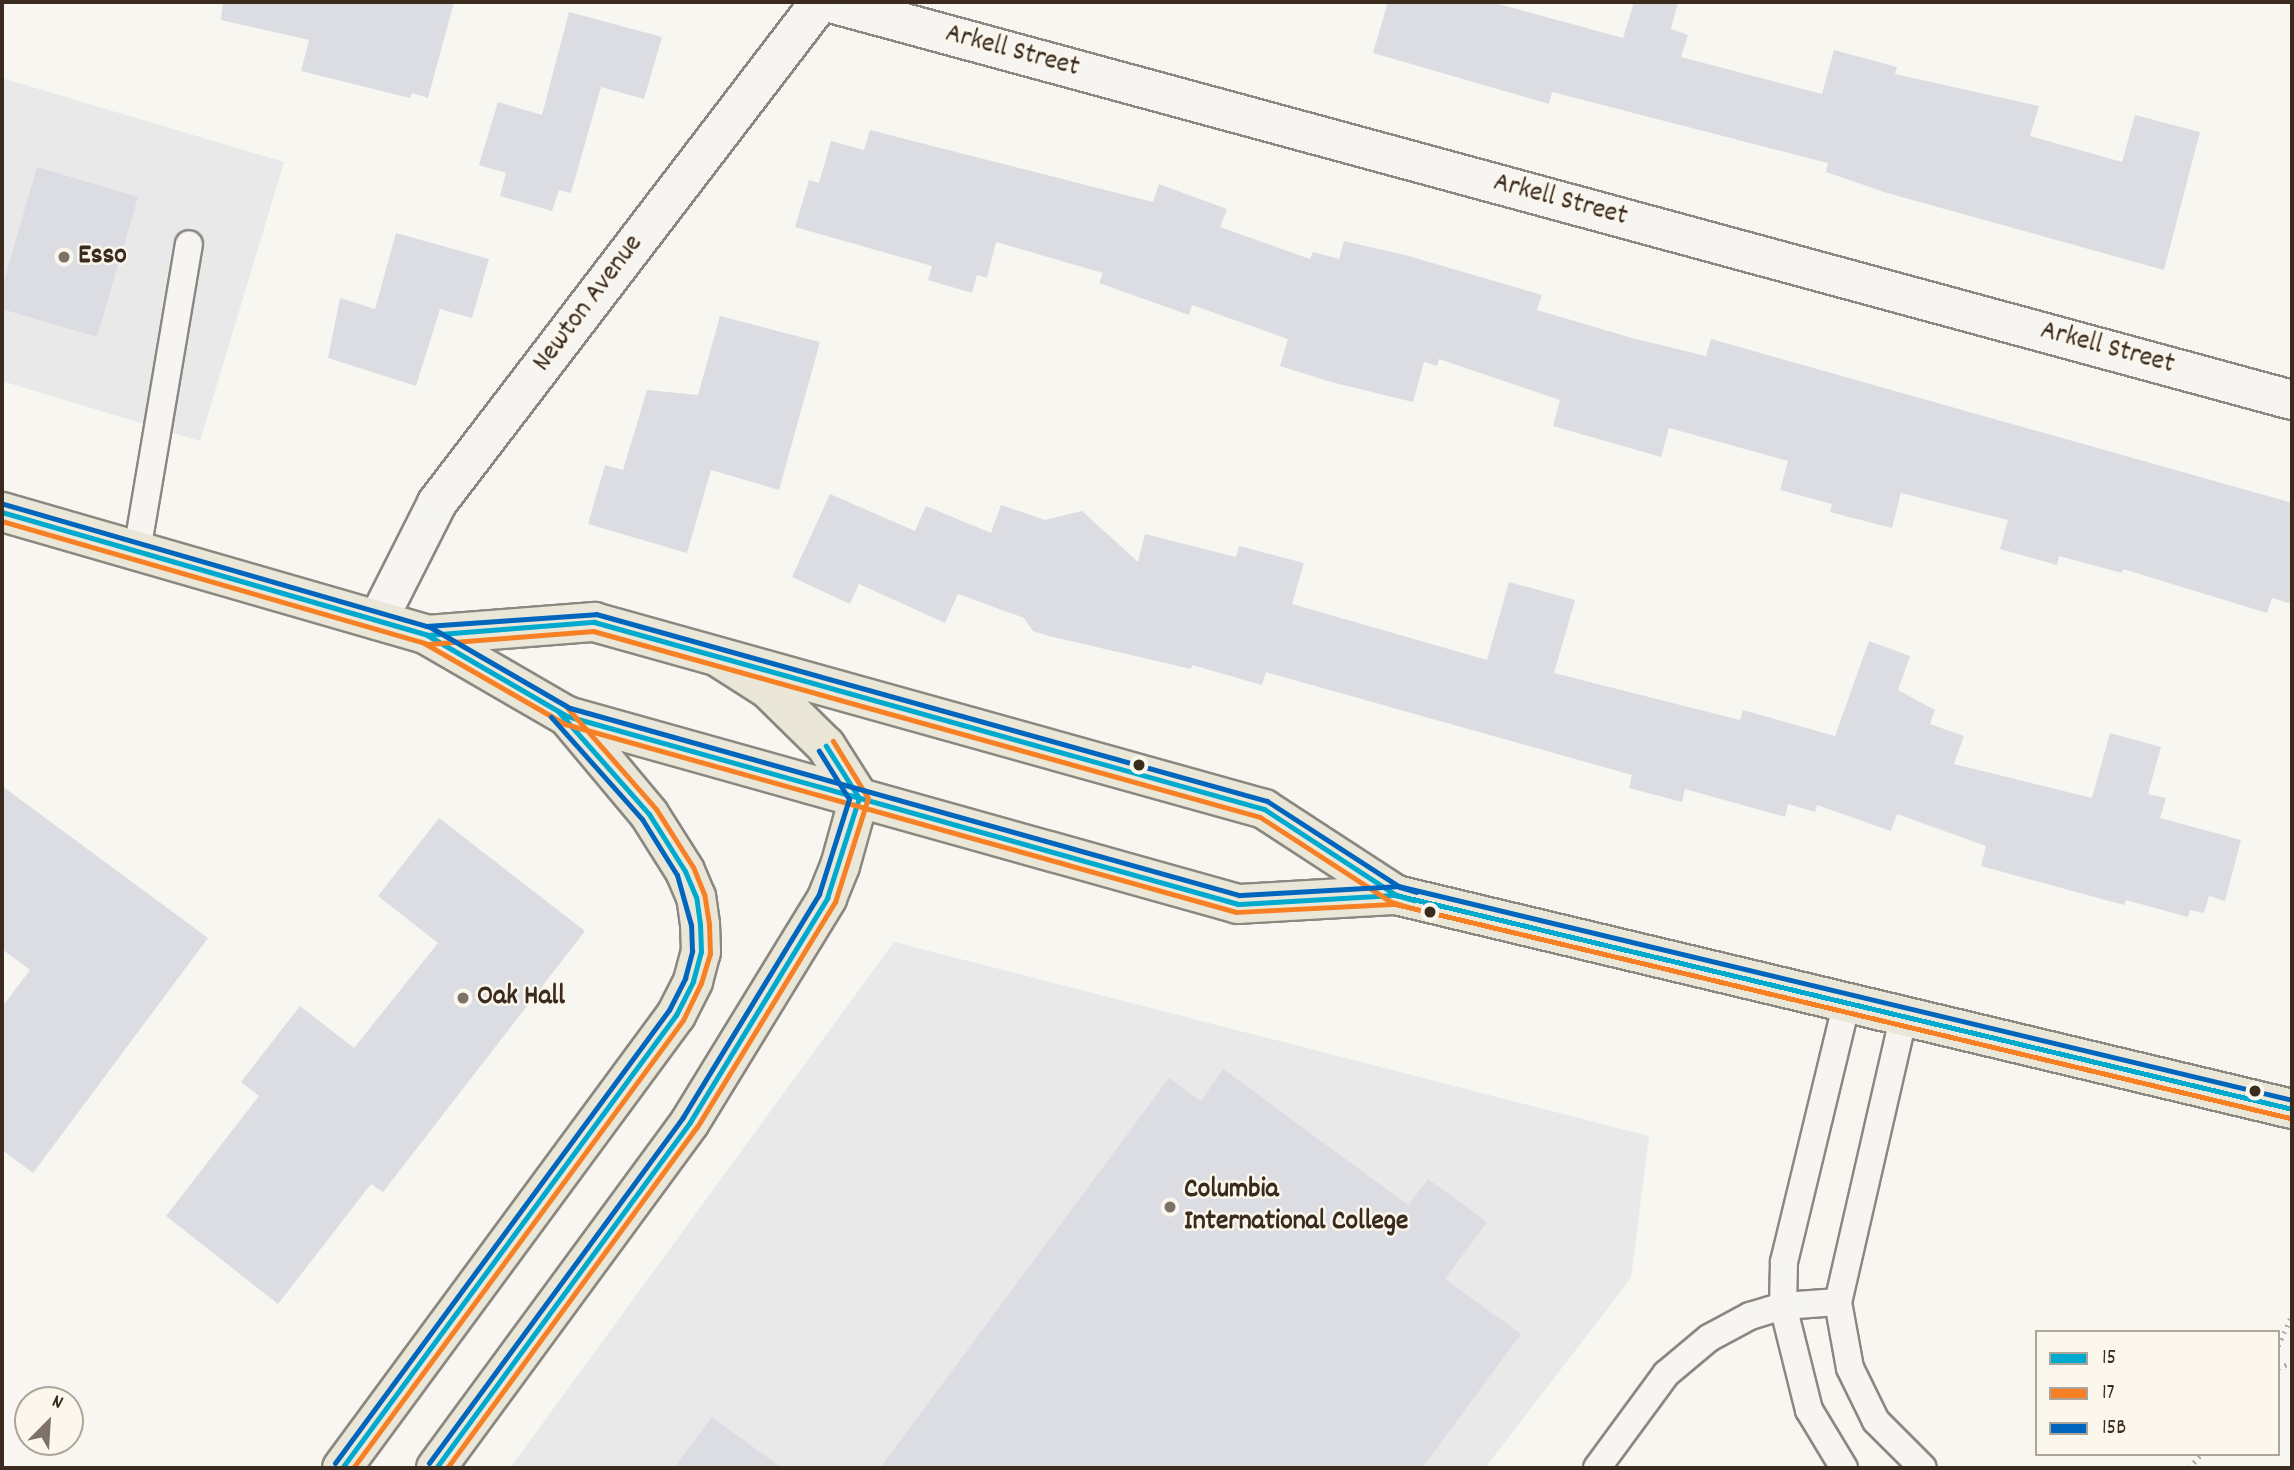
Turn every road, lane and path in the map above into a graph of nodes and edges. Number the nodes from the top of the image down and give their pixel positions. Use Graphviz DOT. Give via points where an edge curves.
graph roads {
  1 [pos="820,2"];
  2 [pos="827,2"];
  3 [pos="189,244"];
  4 [pos="2292,400"];
  5 [pos="2,512"];
  6 [pos="137,551"];
  7 [pos="378,620"];
  8 [pos="427,635"];
  9 [pos="718,657"];
  10 [pos="567,716"];
  11 [pos="859,798"];
  12 [pos="1396,895"];
  13 [pos="1846,1004"];
  14 [pos="1903,1019"];
  15 [pos="2292,1109"];
  16 [pos="1838,1302"];
  17 [pos="1783,1306"];
  18 [pos="2292,1315"];
  19 [pos="2280,1342"];
  20 [pos="342,1468"];
  21 [pos="436,1468"];
  22 [pos="1598,1468"];
  23 [pos="1844,1468"];
  24 [pos="1923,1468"];
  1 -- 7 [label="street, Newton Avenue" via="437,503"];
  2 -- 4 [label="street, Arkell Street"];
  3 -- 6 [label="lane"];
  5 -- 6 [label="main road"];
  6 -- 7 [label="main road"];
  7 -- 8 [label="main road"];
  8 -- 9 [label="main road" via="594,622"];
  8 -- 10 [label="main road"];
  9 -- 11 [label="main road" via="768,689 826,746"];
  9 -- 12 [label="main road" via="1264,809"];
  10 -- 11 [label="main road"];
  10 -- 20 [label="main road" via="649,814 685,871 696,897 700,924 701,952 693,981 676,1015"];
  11 -- 12 [label="main road" via="1238,904"];
  11 -- 21 [label="main road" via="827,898 690,1122"];
  12 -- 13 [label="main road"];
  13 -- 14 [label="main road"];
  13 -- 17 [label="lane" via="1784,1262"];
  14 -- 15 [label="main road"];
  14 -- 16 [label="lane"];
  16 -- 17 [label="lane"];
  16 -- 24 [label="lane" via="1850,1368 1876,1421"];
  17 -- 22 [label="lane" via="1750,1316 1709,1338 1666,1374"];
  17 -- 23 [label="lane" via="1809,1410"];
  18 -- 19 [label="path"];
}
